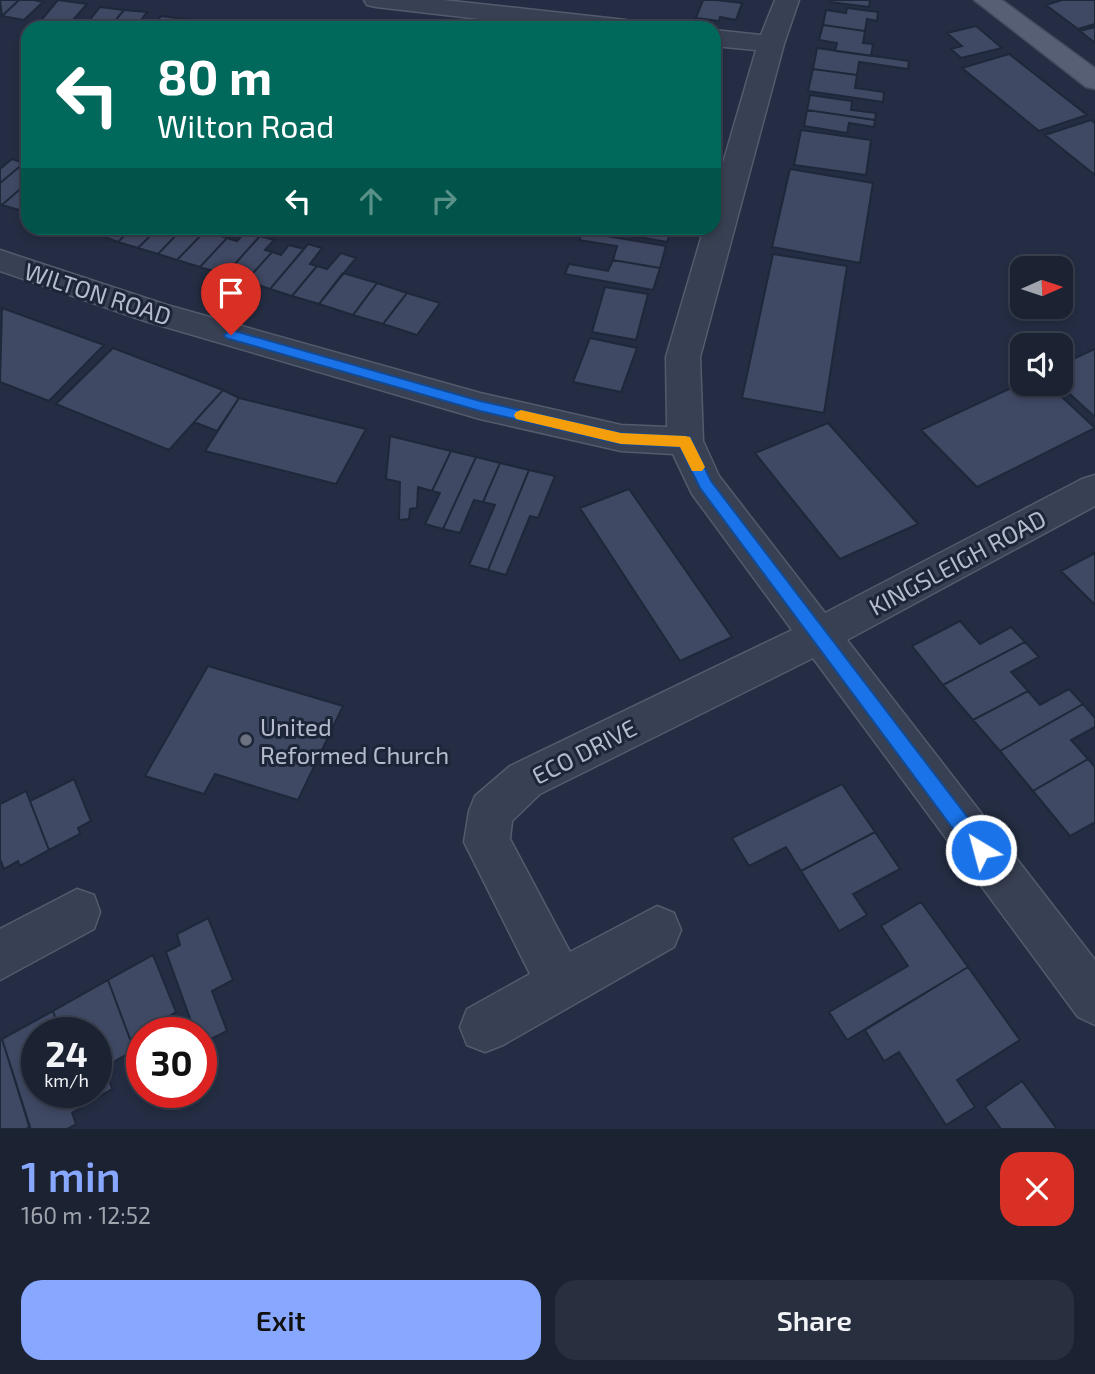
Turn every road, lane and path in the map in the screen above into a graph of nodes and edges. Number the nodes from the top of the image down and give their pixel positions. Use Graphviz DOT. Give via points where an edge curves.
graph roads {
  1 [pos="376,0"];
  2 [pos="787,0"];
  3 [pos="987,0"];
  4 [pos="563,21"];
  5 [pos="721,39"];
  6 [pos="771,44"];
  7 [pos="1095,81"];
  8 [pos="721,222"];
  9 [pos="717,235"];
  10 [pos="0,260"];
  11 [pos="685,441"];
  12 [pos="1095,489"];
  13 [pos="818,636"];
  14 [pos="77,912"];
  15 [pos="657,930"];
  16 [pos="0,956"];
  17 [pos="561,984"];
  18 [pos="1095,1000"];
  19 [pos="485,1027"];
  1 -- 4 [label="street"];
  2 -- 6 [label="street"];
  3 -- 7 [label="main road"];
  5 -- 6 [label="street"];
  6 -- 8 [label="street"];
  9 -- 11 [label="street" via="683,357"];
  10 -- 11 [label="street, WILTON ROAD" via="156,313 480,406 621,438"];
  11 -- 13 [label="street" via="705,484"];
  12 -- 13 [label="street, KINGSLEIGH ROAD"];
  13 -- 17 [label="street, ECO DRIVE" via="525,780 491,811 487,842"];
  13 -- 18 [label="street"];
  14 -- 16 [label="street"];
  15 -- 17 [label="street"];
  17 -- 19 [label="street"];
}
